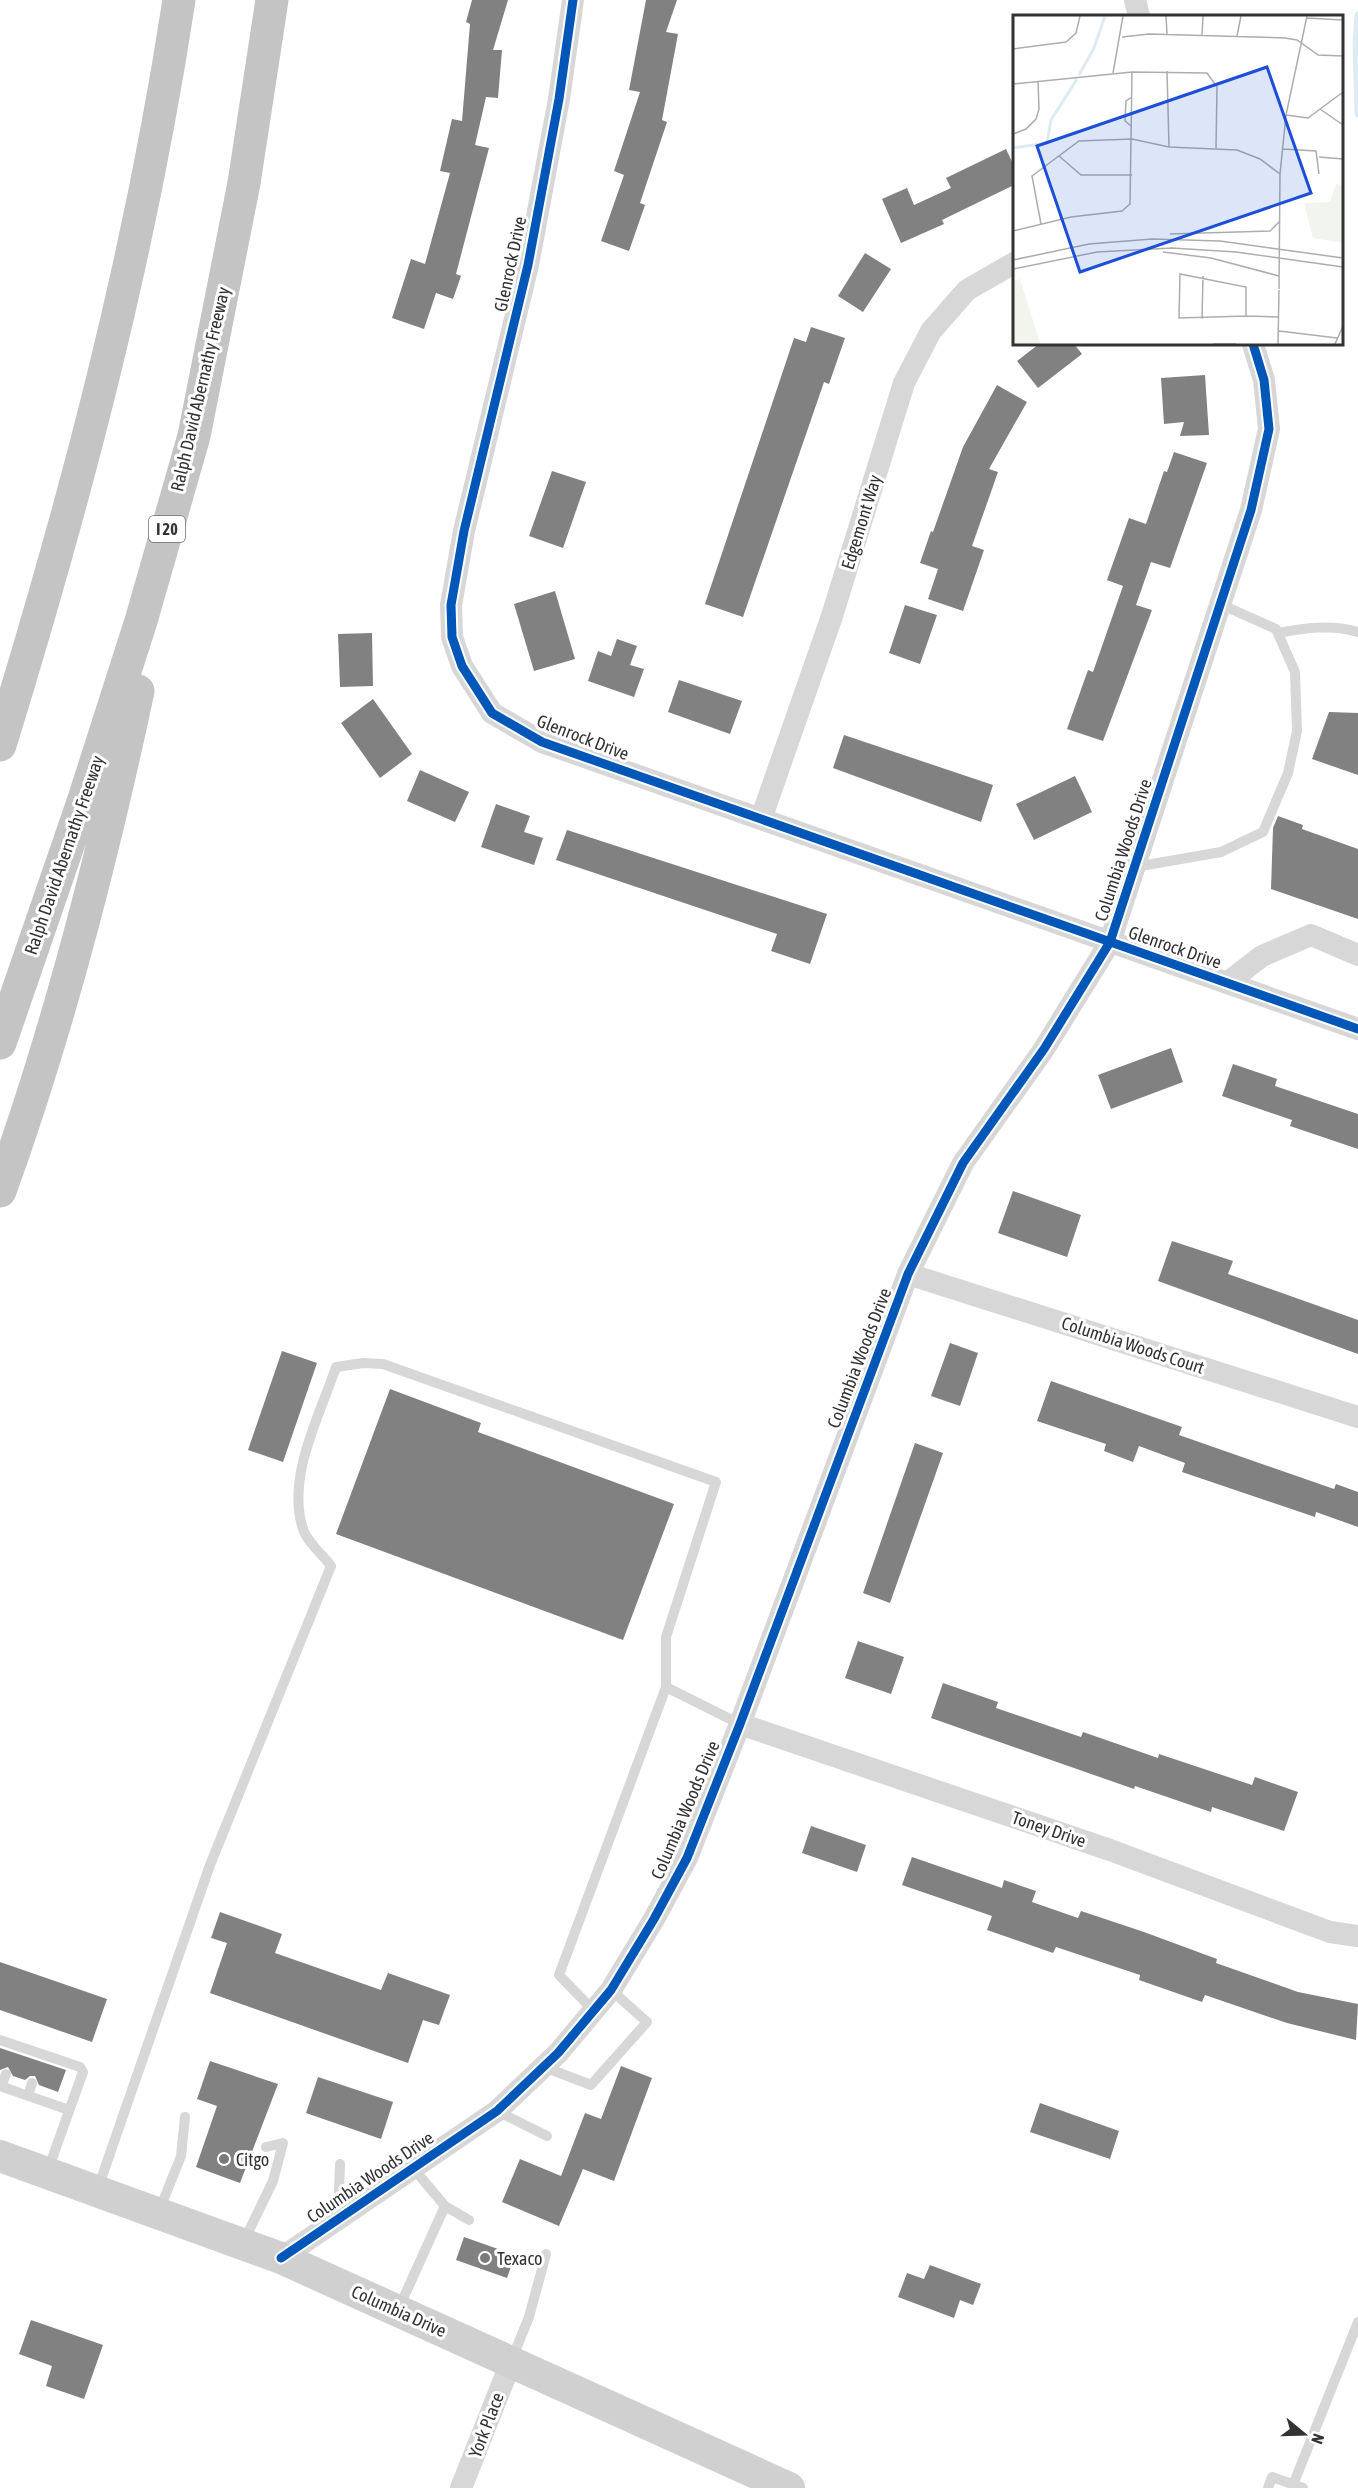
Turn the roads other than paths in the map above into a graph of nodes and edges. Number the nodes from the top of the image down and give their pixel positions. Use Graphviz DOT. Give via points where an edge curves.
graph roads {
  1 [pos="179,0"];
  2 [pos="272,0"];
  3 [pos="573,0"];
  4 [pos="1135,0"];
  5 [pos="1139,15"];
  6 [pos="1013,264"];
  7 [pos="1253,345"];
  8 [pos="194,436"];
  9 [pos="46,593"];
  10 [pos="1220,604"];
  11 [pos="1358,632"];
  12 [pos="1278,633"];
  13 [pos="0,698"];
  14 [pos="0,744"];
  15 [pos="761,819"];
  16 [pos="1134,867"];
  17 [pos="1110,942"];
  18 [pos="1358,955"];
  19 [pos="1227,983"];
  20 [pos="1358,1029"];
  21 [pos="0,1043"];
  22 [pos="0,1191"];
  23 [pos="908,1274"];
  24 [pos="1358,1417"];
  25 [pos="666,1687"];
  26 [pos="740,1724"];
  27 [pos="1358,1936"];
  28 [pos="611,1990"];
  29 [pos="594,2011"];
  30 [pos="0,2040"];
  31 [pos="543,2067"];
  32 [pos="6,2074"];
  33 [pos="32,2083"];
  34 [pos="1,2086"];
  35 [pos="28,2096"];
  36 [pos="69,2110"];
  37 [pos="497,2111"];
  38 [pos="185,2117"];
  39 [pos="547,2136"];
  40 [pos="266,2147"];
  41 [pos="0,2156"];
  42 [pos="340,2164"];
  43 [pos="413,2168"];
  44 [pos="47,2173"];
  45 [pos="97,2192"];
  46 [pos="445,2206"];
  47 [pos="351,2211"];
  48 [pos="158,2213"];
  49 [pos="469,2220"];
  50 [pos="243,2244"];
  51 [pos="546,2254"];
  52 [pos="281,2258"];
  53 [pos="398,2311"];
  54 [pos="1358,2322"];
  55 [pos="511,2362"];
  56 [pos="1298,2486"];
  57 [pos="461,2488"];
  58 [pos="789,2488"];
  59 [pos="1268,2488"];
  1 -- 9 [label="highway" via="138,228 101,394"];
  2 -- 8 [label="highway, Ralph David Abernathy Freeway / I 20" via="244,183"];
  3 -- 15 [label="street, Glenrock Drive" via="528,265 464,531 451,605 452,637 462,666 492,713 542,742"];
  4 -- 5 [label="street"];
  6 -- 15 [label="street, Edgemont Way" via="967,290 931,331 904,383 832,616"];
  7 -- 10 [label="street, Columbia Woods Drive" via="1264,380 1269,429 1251,510"];
  8 -- 21 [label="highway, Ralph David Abernathy Freeway / I 20" via="141,621"];
  8 -- 22 [label="highway" via="117,788 81,932 38,1086"];
  9 -- 13 [label="highway"];
  9 -- 14 [label="highway"];
  10 -- 12 [label="lane"];
  10 -- 16 [label="street, Columbia Woods Drive"];
  11 -- 12 [label="lane" via="1342,627"];
  12 -- 16 [label="lane" via="1295,672 1297,731 1288,772 1263,832 1221,852"];
  15 -- 17 [label="street, Glenrock Drive"];
  16 -- 17 [label="street, Columbia Woods Drive"];
  17 -- 19 [label="street, Glenrock Drive"];
  17 -- 23 [label="street, Columbia Woods Drive" via="1044,1049 963,1162"];
  18 -- 19 [label="street" via="1311,936 1262,956"];
  19 -- 20 [label="street, Glenrock Drive"];
  23 -- 24 [label="street, Columbia Woods Court"];
  23 -- 26 [label="street, Columbia Woods Drive"];
  25 -- 26 [label="lane"];
  25 -- 29 [label="lane" via="559,1975"];
  25 -- 45 [label="lane" via="666,1637 716,1482 383,1364 336,1367 299,1475 297,1501 303,1531 331,1566 210,1864"];
  26 -- 27 [label="street, Toney Drive" via="1110,1850 1330,1932"];
  26 -- 28 [label="street, Columbia Woods Drive" via="687,1858"];
  28 -- 29 [label="street, Columbia Woods Drive"];
  28 -- 31 [label="lane" via="647,2022 591,2085"];
  29 -- 31 [label="street, Columbia Woods Drive"];
  30 -- 36 [label="lane" via="80,2067 83,2072"];
  31 -- 37 [label="street, Columbia Woods Drive"];
  32 -- 34 [label="lane"];
  33 -- 35 [label="lane"];
  34 -- 35 [label="lane"];
  35 -- 36 [label="lane"];
  36 -- 44 [label="lane"];
  37 -- 39 [label="lane"];
  37 -- 43 [label="street, Columbia Woods Drive"];
  38 -- 48 [label="lane" via="182,2156"];
  40 -- 50 [label="lane" via="283,2142 273,2181"];
  41 -- 44 [label="main road, Columbia Drive"];
  42 -- 47 [label="lane" via="339,2192"];
  43 -- 46 [label="lane"];
  43 -- 47 [label="street, Columbia Woods Drive"];
  44 -- 45 [label="main road, Columbia Drive"];
  45 -- 48 [label="main road, Columbia Drive"];
  46 -- 49 [label="lane"];
  46 -- 53 [label="lane"];
  47 -- 52 [label="street, Columbia Woods Drive"];
  48 -- 50 [label="main road, Columbia Drive"];
  50 -- 52 [label="main road, Columbia Drive"];
  51 -- 55 [label="lane" via="529,2317"];
  52 -- 53 [label="main road, Columbia Drive"];
  53 -- 55 [label="main road, Columbia Drive"];
  54 -- 56 [label="lane"];
  55 -- 57 [label="street, York Place"];
  55 -- 58 [label="main road, Columbia Drive"];
  56 -- 59 [label="lane" via="1272,2477"];
}
